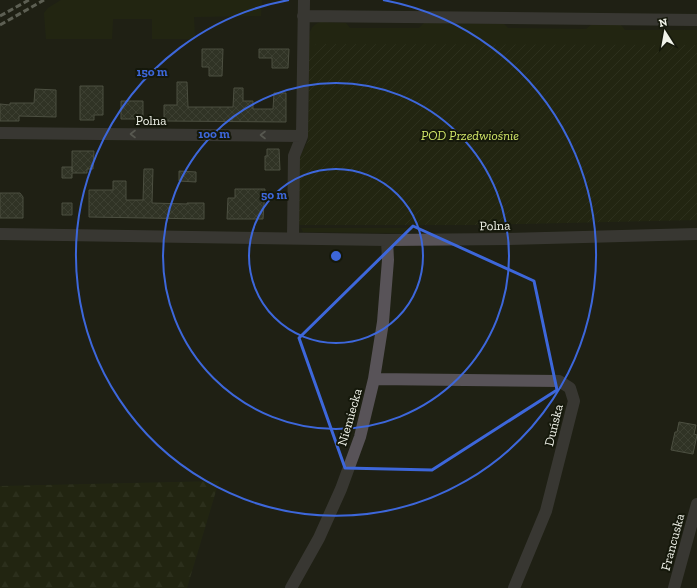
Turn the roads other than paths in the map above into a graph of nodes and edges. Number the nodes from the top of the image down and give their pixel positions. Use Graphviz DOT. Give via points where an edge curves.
graph roads {
  1 [pos="304,0"];
  2 [pos="303,16"];
  3 [pos="697,20"];
  4 [pos="0,133"];
  5 [pos="302,136"];
  6 [pos="0,234"];
  7 [pos="697,234"];
  8 [pos="293,238"];
  9 [pos="388,240"];
  10 [pos="374,379"];
  11 [pos="697,504"];
  12 [pos="290,588"];
  13 [pos="514,588"];
  14 [pos="674,588"];
  1 -- 2 [label="street"];
  2 -- 3 [label="street"];
  2 -- 5 [label="street"];
  5 -- 4 [label="street, Polna, one-way"];
  5 -- 8 [label="street" via="294,156"];
  6 -- 8 [label="street, Polna"];
  7 -- 9 [label="street, Polna"];
  8 -- 9 [label="street, Polna"];
  9 -- 10 [label="street, Niemiecka" via="382,322"];
  10 -- 12 [label="street, Niemiecka" via="360,437 341,489"];
  10 -- 13 [label="street, Duńska" via="559,381 570,388 574,401 546,511"];
  11 -- 14 [label="street, Francuska"];
}
